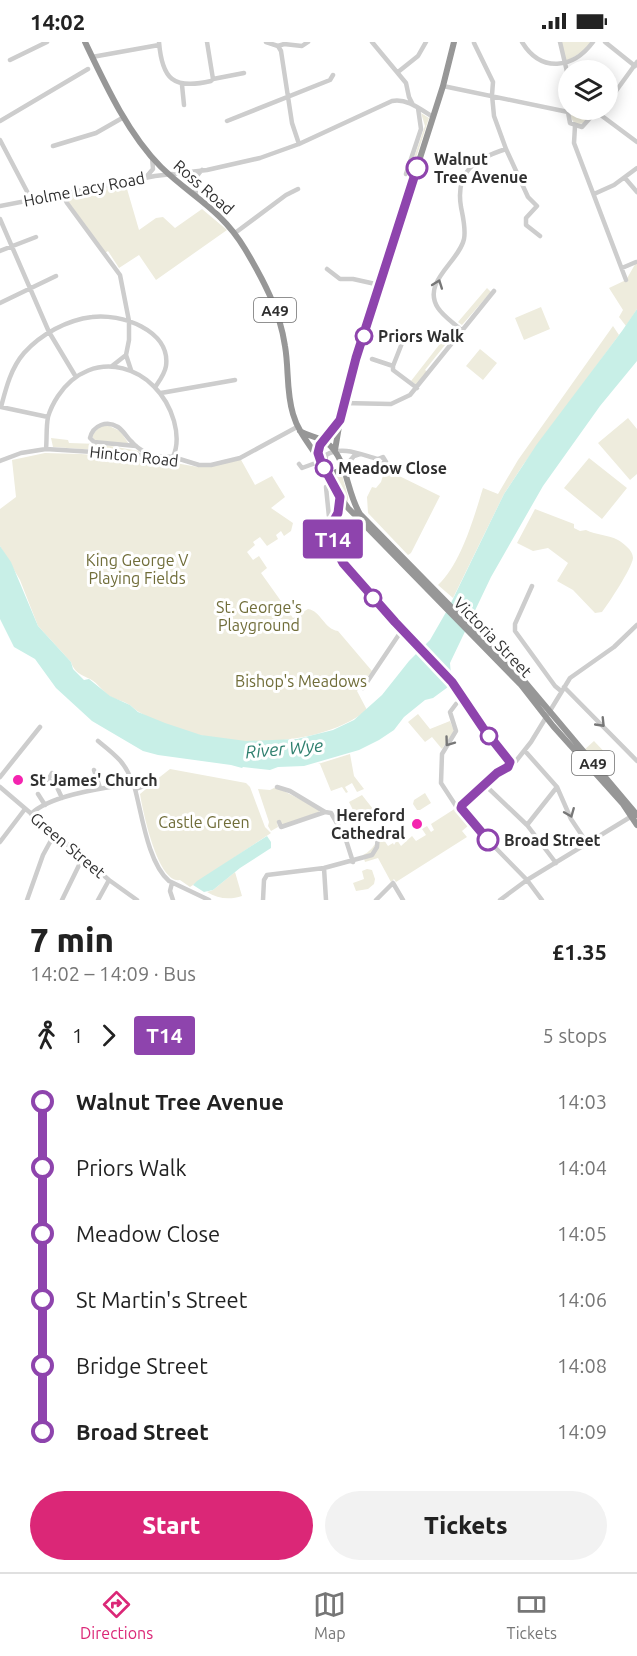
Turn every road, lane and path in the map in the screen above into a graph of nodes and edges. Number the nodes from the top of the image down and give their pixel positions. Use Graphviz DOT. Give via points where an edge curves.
graph roads {
  1 [pos="47,42"];
  2 [pos="85,42"];
  3 [pos="207,42"];
  4 [pos="266,42"];
  5 [pos="308,42"];
  6 [pos="372,42"];
  7 [pos="426,42"];
  8 [pos="454,42"];
  9 [pos="522,42"];
  10 [pos="560,42"];
  11 [pos="593,42"];
  12 [pos="604,42"];
  13 [pos="159,43"];
  14 [pos="474,43"];
  15 [pos="278,46"];
  16 [pos="92,57"];
  17 [pos="10,60"];
  18 [pos="564,60"];
  19 [pos="571,60"];
  20 [pos="558,63"];
  21 [pos="636,65"];
  22 [pos="88,69"];
  23 [pos="398,72"];
  24 [pos="244,73"];
  25 [pos="333,75"];
  26 [pos="213,79"];
  27 [pos="182,85"];
  28 [pos="443,86"];
  29 [pos="618,89"];
  30 [pos="407,91"];
  31 [pos="492,96"];
  32 [pos="288,97"];
  33 [pos="392,101"];
  34 [pos="184,105"];
  35 [pos="415,106"];
  36 [pos="558,109"];
  37 [pos="124,117"];
  38 [pos="433,117"];
  39 [pos="568,120"];
  40 [pos="588,120"];
  41 [pos="611,120"];
  42 [pos="0,121"];
  43 [pos="227,121"];
  44 [pos="576,126"];
  45 [pos="0,140"];
  46 [pos="637,142"];
  47 [pos="299,144"];
  48 [pos="54,146"];
  49 [pos="506,149"];
  50 [pos="151,156"];
  51 [pos="637,168"];
  52 [pos="202,170"];
  53 [pos="168,173"];
  54 [pos="406,174"];
  55 [pos="145,178"];
  56 [pos="625,178"];
  57 [pos="298,189"];
  58 [pos="637,192"];
  59 [pos="62,193"];
  60 [pos="594,194"];
  61 [pos="197,196"];
  62 [pos="32,199"];
  63 [pos="0,206"];
  64 [pos="0,219"];
  65 [pos="235,233"];
  66 [pos="540,236"];
  67 [pos="36,237"];
  68 [pos="11,246"];
  69 [pos="0,251"];
  70 [pos="636,262"];
  71 [pos="622,268"];
  72 [pos="327,269"];
  73 [pos="56,276"];
  74 [pos="626,280"];
  75 [pos="381,285"];
  76 [pos="29,289"];
  77 [pos="494,291"];
  78 [pos="0,303"];
  79 [pos="129,321"];
  80 [pos="461,330"];
  81 [pos="49,332"];
  82 [pos="406,333"];
  83 [pos="126,355"];
  84 [pos="372,359"];
  85 [pos="393,366"];
  86 [pos="111,367"];
  87 [pos="130,370"];
  88 [pos="76,377"];
  89 [pos="235,380"];
  90 [pos="156,386"];
  91 [pos="417,388"];
  92 [pos="161,393"];
  93 [pos="343,403"];
  94 [pos="1,407"];
  95 [pos="48,417"];
  96 [pos="340,420"];
  97 [pos="298,428"];
  98 [pos="323,441"];
  99 [pos="135,446"];
  100 [pos="46,449"];
  101 [pos="334,450"];
  102 [pos="360,454"];
  103 [pos="144,456"];
  104 [pos="173,457"];
  105 [pos="378,459"];
  106 [pos="0,461"];
  107 [pos="321,462"];
  108 [pos="298,464"];
  109 [pos="343,469"];
  110 [pos="326,471"];
  111 [pos="326,488"];
  112 [pos="351,495"];
  113 [pos="340,497"];
  114 [pos="346,506"];
  115 [pos="338,513"];
  116 [pos="333,522"];
  117 [pos="368,525"];
  118 [pos="532,586"];
  119 [pos="637,626"];
  120 [pos="402,630"];
  121 [pos="363,688"];
  122 [pos="562,689"];
  123 [pos="460,701"];
  124 [pos="547,714"];
  125 [pos="39,727"];
  126 [pos="98,741"];
  127 [pos="525,751"];
  128 [pos="637,751"];
  129 [pos="632,756"];
  130 [pos="637,761"];
  131 [pos="510,762"];
  132 [pos="94,770"];
  133 [pos="0,777"];
  134 [pos="55,783"];
  135 [pos="485,785"];
  136 [pos="134,786"];
  137 [pos="144,786"];
  138 [pos="0,787"];
  139 [pos="277,787"];
  140 [pos="557,787"];
  141 [pos="100,788"];
  142 [pos="38,794"];
  143 [pos="62,798"];
  144 [pos="45,805"];
  145 [pos="461,808"];
  146 [pos="25,809"];
  147 [pos="325,812"];
  148 [pos="31,814"];
  149 [pos="634,815"];
  150 [pos="279,822"];
  151 [pos="527,825"];
  152 [pos="637,825"];
  153 [pos="0,829"];
  154 [pos="378,832"];
  155 [pos="55,833"];
  156 [pos="6,834"];
  157 [pos="0,842"];
  158 [pos="587,843"];
  159 [pos="82,857"];
  160 [pos="353,862"];
  161 [pos="556,862"];
  162 [pos="324,868"];
  163 [pos="109,880"];
  164 [pos="527,880"];
  165 [pos="172,883"];
  166 [pos="27,900"];
  167 [pos="62,900"];
  168 [pos="98,900"];
  169 [pos="137,900"];
  170 [pos="173,900"];
  171 [pos="209,900"];
  172 [pos="263,900"];
  173 [pos="326,900"];
  174 [pos="376,900"];
  175 [pos="403,900"];
  176 [pos="500,900"];
  177 [pos="542,900"];
  1 -- 17 [label="street"];
  2 -- 16 [label="highway, Ross Road / A49"];
  3 -- 26 [label="street"];
  4 -- 15 [label="street"];
  5 -- 15 [label="street" via="302,46"];
  6 -- 23 [label="street"];
  7 -- 23 [label="street" via="418,56"];
  8 -- 28 [label="highway"];
  9 -- 20 [label="street" via="542,61"];
  10 -- 18 [label="street"];
  11 -- 19 [label="street"];
  12 -- 21 [label="street"];
  13 -- 16 [label="street"];
  13 -- 27 [label="street" via="165,73"];
  14 -- 31 [label="street" via="493,82"];
  15 -- 32 [label="street"];
  16 -- 37 [label="highway, Ross Road / A49"];
  21 -- 29 [label="street"];
  22 -- 42 [label="street"];
  23 -- 30 [label="street"];
  24 -- 26 [label="street"];
  25 -- 32 [label="street" via="330,80"];
  26 -- 27 [label="street"];
  27 -- 34 [label="street"];
  28 -- 31 [label="street"];
  28 -- 38 [label="highway"];
  30 -- 33 [label="street"];
  30 -- 35 [label="street"];
  31 -- 36 [label="street"];
  31 -- 49 [label="street" via="494,116"];
  32 -- 43 [label="street"];
  32 -- 47 [label="street" via="291,123"];
  33 -- 35 [label="street"];
  33 -- 47 [label="street"];
  35 -- 38 [label="street"];
  35 -- 54 [label="street" via="421,129"];
  37 -- 48 [label="street" via="96,134"];
  37 -- 50 [label="highway, Ross Road / A49"];
  38 -- 75 [label="highway"];
  39 -- 44 [label="street"];
  40 -- 44 [label="street" via="585,125"];
  41 -- 46 [label="street"];
  44 -- 60 [label="street" via="574,143"];
  45 -- 62 [label="street"];
  47 -- 52 [label="street" via="260,158"];
  49 -- 66 [label="street" via="528,196 537,206 526,225"];
  80 -- 49 [label="street, one-way" via="435,302 439,277 455,258 464,238 461,182 475,162"];
  50 -- 53 [label="highway, Ross Road / A49"];
  50 -- 55 [label="street" via="153,169"];
  51 -- 56 [label="street"];
  52 -- 53 [label="street"];
  52 -- 61 [label="street" via="194,181"];
  53 -- 55 [label="street, Holme Lacy Road"];
  53 -- 61 [label="highway, Ross Road / A49"];
  55 -- 59 [label="street, Holme Lacy Road"];
  56 -- 58 [label="street"];
  56 -- 60 [label="street"];
  57 -- 65 [label="street"];
  59 -- 62 [label="street, Holme Lacy Road"];
  59 -- 79 [label="street" via="120,275"];
  60 -- 71 [label="street"];
  61 -- 65 [label="highway, Ross Road / A49"];
  62 -- 63 [label="street, Holme Lacy Road"];
  64 -- 68 [label="street"];
  65 -- 97 [label="highway, Ross Road / A49" via="266,288 278,320 286,348 289,398"];
  67 -- 68 [label="street"];
  68 -- 69 [label="street"];
  68 -- 76 [label="street"];
  70 -- 71 [label="street"];
  71 -- 74 [label="street"];
  72 -- 75 [label="street" via="340,279"];
  73 -- 76 [label="street"];
  75 -- 93 [label="highway"];
  76 -- 78 [label="street"];
  76 -- 81 [label="street"];
  77 -- 80 [label="street"];
  79 -- 81 [label="street" via="94,317"];
  79 -- 83 [label="street"];
  79 -- 90 [label="street" via="153,333 164,350 166,367"];
  80 -- 91 [label="street"];
  81 -- 88 [label="street"];
  81 -- 94 [label="street" via="24,353 6,385"];
  82 -- 85 [label="street"];
  83 -- 86 [label="street"];
  83 -- 87 [label="street"];
  84 -- 85 [label="street"];
  85 -- 91 [label="street" via="395,372"];
  86 -- 87 [label="street"];
  86 -- 88 [label="street"];
  87 -- 90 [label="street"];
  88 -- 95 [label="street" via="64,388"];
  89 -- 92 [label="street"];
  90 -- 92 [label="street"];
  91 -- 93 [label="street" via="391,404"];
  92 -- 104 [label="street" via="175,426"];
  93 -- 96 [label="highway"];
  94 -- 95 [label="street"];
  95 -- 100 [label="street"];
  96 -- 98 [label="highway"];
  96 -- 101 [label="highway"];
  97 -- 98 [label="highway"];
  97 -- 104 [label="street, Hinton Road" via="225,462 199,465"];
  97 -- 107 [label="highway, Ross Road"];
  98 -- 101 [label="highway"];
  98 -- 107 [label="highway" via="319,448"];
  99 -- 99 [label="street" via="120,428 111,424 99,425 90,438 94,442"];
  99 -- 103 [label="street"];
  100 -- 103 [label="street, Hinton Road"];
  100 -- 106 [label="street, Hinton Road"];
  101 -- 102 [label="street"];
  101 -- 109 [label="highway, Victoria Street"];
  101 -- 110 [label="street" via="326,455"];
  102 -- 105 [label="street"];
  102 -- 109 [label="street"];
  103 -- 104 [label="street, Hinton Road"];
  107 -- 108 [label="street" via="302,468"];
  107 -- 110 [label="highway, Victoria Street"];
  109 -- 110 [label="highway" via="332,474"];
  109 -- 112 [label="highway, Victoria Street / A49"];
  110 -- 113 [label="highway, Victoria Street / A49"];
  111 -- 116 [label="street" via="329,518"];
  112 -- 114 [label="highway"];
  112 -- 117 [label="highway, Victoria Street / A49"];
  113 -- 114 [label="highway, Victoria Street / A49"];
  113 -- 115 [label="street"];
  114 -- 115 [label="street"];
  114 -- 117 [label="highway, Victoria Street / A49"];
  115 -- 116 [label="street"];
  116 -- 120 [label="street" via="332,536 343,563"];
  117 -- 124 [label="highway, Victoria Street / A49" via="507,667"];
  118 -- 122 [label="street" via="515,631 555,686"];
  119 -- 122 [label="street" via="574,674"];
  120 -- 121 [label="street"];
  120 -- 123 [label="street" via="452,682"];
  122 -- 124 [label="street"];
  122 -- 129 [label="street, one-way"];
  123 -- 131 [label="street"];
  123 -- 145 [label="street, one-way" via="450,712 456,731 441,754 441,783"];
  124 -- 127 [label="street"];
  124 -- 149 [label="highway, Victoria Street / A49"];
  125 -- 133 [label="street"];
  126 -- 136 [label="street" via="123,763"];
  127 -- 131 [label="street"];
  127 -- 140 [label="street"];
  128 -- 129 [label="street"];
  129 -- 130 [label="street"];
  131 -- 135 [label="street"];
  132 -- 141 [label="street"];
  134 -- 143 [label="street"];
  135 -- 145 [label="street"];
  135 -- 151 [label="street"];
  136 -- 137 [label="street"];
  136 -- 141 [label="street"];
  136 -- 165 [label="street" via="153,855 163,876"];
  138 -- 146 [label="street, Green Street"];
  139 -- 147 [label="street"];
  140 -- 151 [label="street"];
  140 -- 158 [label="street, one-way"];
  141 -- 143 [label="street"];
  142 -- 144 [label="street"];
  143 -- 144 [label="street"];
  144 -- 148 [label="street"];
  145 -- 164 [label="street"];
  146 -- 148 [label="street, Green Street"];
  146 -- 156 [label="street"];
  147 -- 150 [label="street" via="281,827"];
  147 -- 160 [label="street" via="333,814"];
  148 -- 155 [label="street, Green Street"];
  149 -- 152 [label="highway, Victoria Street / A49"];
  149 -- 158 [label="street"];
  151 -- 161 [label="street"];
  153 -- 156 [label="street"];
  154 -- 160 [label="street" via="372,855"];
  155 -- 159 [label="street, Green Street"];
  155 -- 166 [label="street"];
  156 -- 157 [label="street"];
  158 -- 161 [label="street"];
  159 -- 163 [label="street, Green Street"];
  159 -- 167 [label="street"];
  160 -- 162 [label="street"];
  161 -- 164 [label="street"];
  162 -- 172 [label="street" via="267,875"];
  162 -- 173 [label="street"];
  163 -- 168 [label="street"];
  163 -- 169 [label="street, Green Street"];
  164 -- 176 [label="street"];
  164 -- 177 [label="street"];
  165 -- 170 [label="street"];
  165 -- 171 [label="street"];
  174 -- 175 [label="street" via="393,883"];
}
